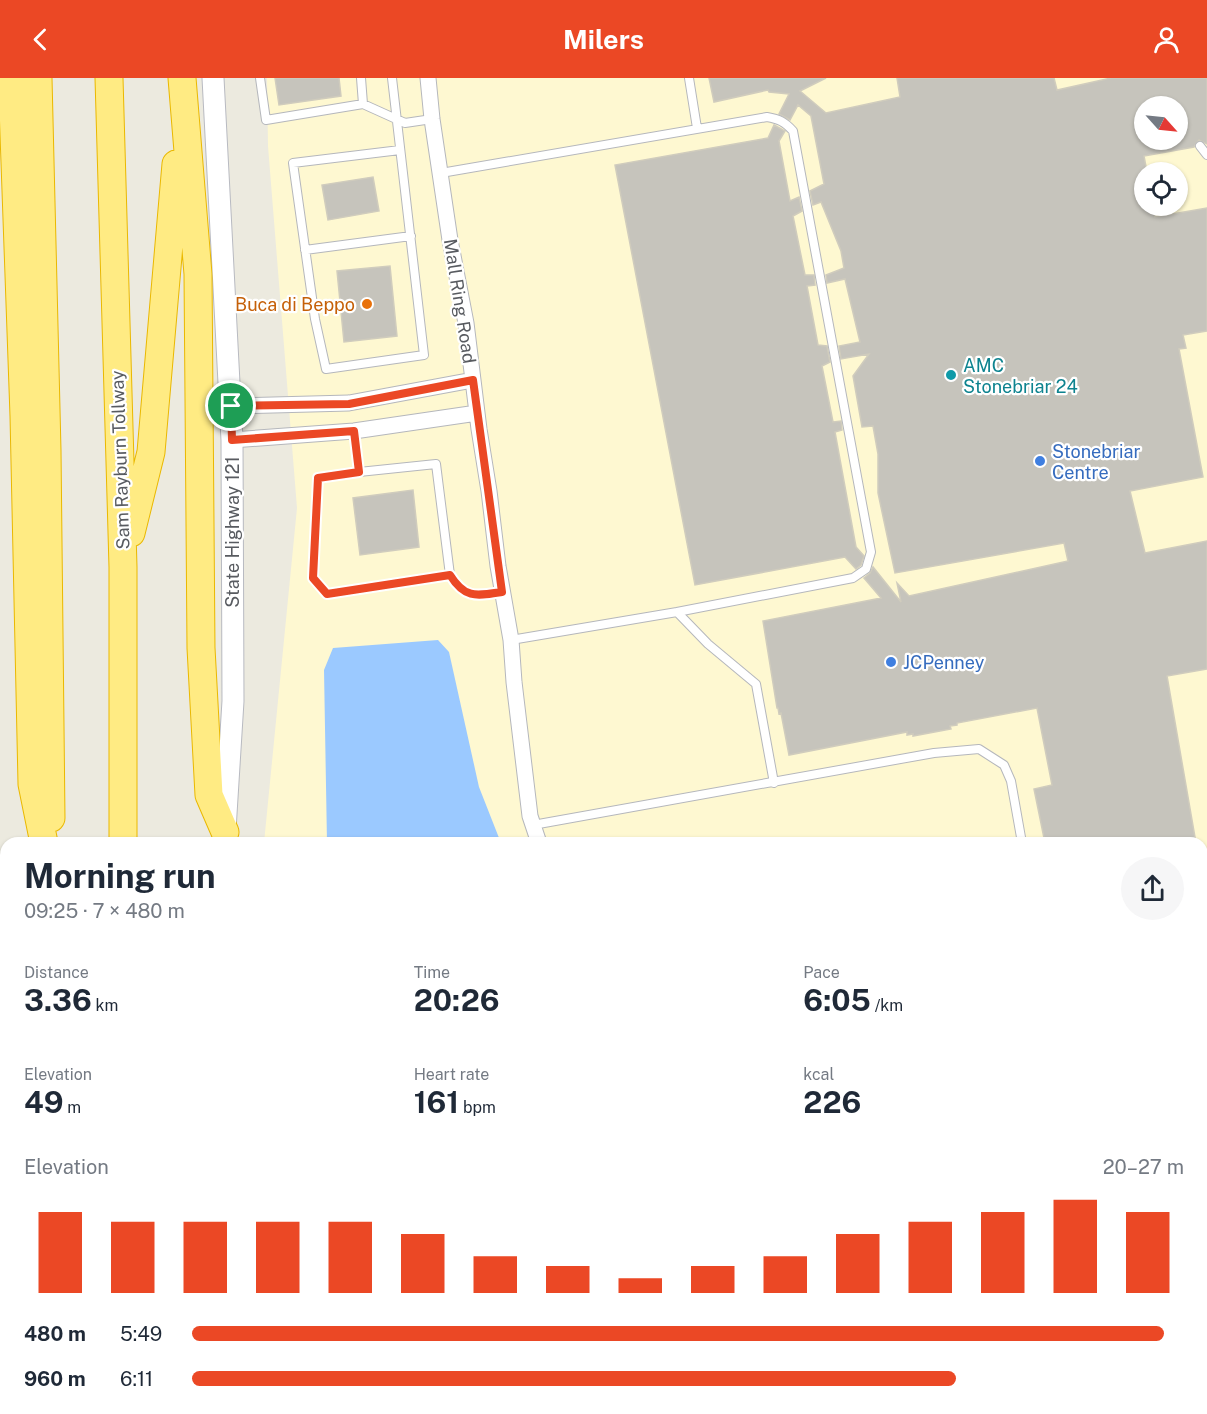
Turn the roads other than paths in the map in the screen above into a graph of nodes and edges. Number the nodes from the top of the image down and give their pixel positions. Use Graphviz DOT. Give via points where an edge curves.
graph roads {
  1 [pos="12,78"];
  2 [pos="38,78"];
  3 [pos="109,78"];
  4 [pos="182,78"];
  5 [pos="213,78"];
  6 [pos="260,78"];
  7 [pos="361,78"];
  8 [pos="392,78"];
  9 [pos="428,78"];
  10 [pos="689,78"];
  11 [pos="363,104"];
  12 [pos="397,119"];
  13 [pos="432,119"];
  14 [pos="697,128"];
  15 [pos="1200,146"];
  16 [pos="400,150"];
  17 [pos="1207,154"];
  18 [pos="441,173"];
  19 [pos="411,236"];
  20 [pos="305,250"];
  21 [pos="473,380"];
  22 [pos="231,406"];
  23 [pos="477,413"];
  24 [pos="354,431"];
  25 [pos="232,440"];
  26 [pos="359,472"];
  27 [pos="123,567"];
  28 [pos="450,575"];
  29 [pos="502,592"];
  30 [pos="677,612"];
  31 [pos="511,640"];
  32 [pos="774,783"];
  33 [pos="41,788"];
  34 [pos="532,826"];
  35 [pos="44,837"];
  36 [pos="49,837"];
  37 [pos="123,837"];
  38 [pos="225,837"];
  39 [pos="537,837"];
  40 [pos="1021,837"];
  1 -- 33 [label="highway"];
  2 -- 33 [label="highway" via="47,450"];
  3 -- 27 [label="highway, Sam Rayburn Tollway"];
  4 -- 27 [label="highway" via="151,452"];
  4 -- 38 [label="highway" via="198,274 201,648 209,795"];
  5 -- 22 [label="main road, State Highway 121"];
  6 -- 11 [label="lane" via="266,120"];
  7 -- 11 [label="lane"];
  8 -- 12 [label="lane"];
  9 -- 13 [label="street, Mall Ring Road"];
  10 -- 14 [label="lane"];
  11 -- 12 [label="lane"];
  12 -- 13 [label="lane" via="405,123"];
  12 -- 16 [label="lane"];
  13 -- 18 [label="street, Mall Ring Road"];
  14 -- 18 [label="lane"];
  14 -- 30 [label="lane" via="767,117 787,123 793,131 871,552 866,569 853,578"];
  15 -- 17 [label="lane"];
  16 -- 19 [label="lane"];
  16 -- 20 [label="lane" via="293,163"];
  18 -- 21 [label="street, Mall Ring Road"];
  19 -- 20 [label="lane"];
  19 -- 20 [label="lane" via="424,355 326,369"];
  21 -- 22 [label="street" via="349,404"];
  21 -- 23 [label="street, Mall Ring Road"];
  22 -- 25 [label="main road, State Highway 121"];
  23 -- 24 [label="street"];
  23 -- 29 [label="street, Mall Ring Road"];
  24 -- 25 [label="street"];
  24 -- 26 [label="lane"];
  25 -- 38 [label="main road, State Highway 121" via="233,700"];
  26 -- 28 [label="lane" via="436,464"];
  26 -- 28 [label="lane" via="318,478 313,578 327,594"];
  27 -- 37 [label="highway, Sam Rayburn Tollway"];
  28 -- 29 [label="lane" via="458,588 476,596"];
  29 -- 31 [label="street, Mall Ring Road"];
  30 -- 31 [label="lane"];
  30 -- 32 [label="lane" via="756,684"];
  31 -- 34 [label="street, Mall Ring Road"];
  32 -- 34 [label="lane"];
  32 -- 40 [label="lane" via="934,753 979,749 1004,765"];
  33 -- 35 [label="highway"];
  33 -- 36 [label="highway"];
  34 -- 39 [label="street, Mall Ring Road"];
}
